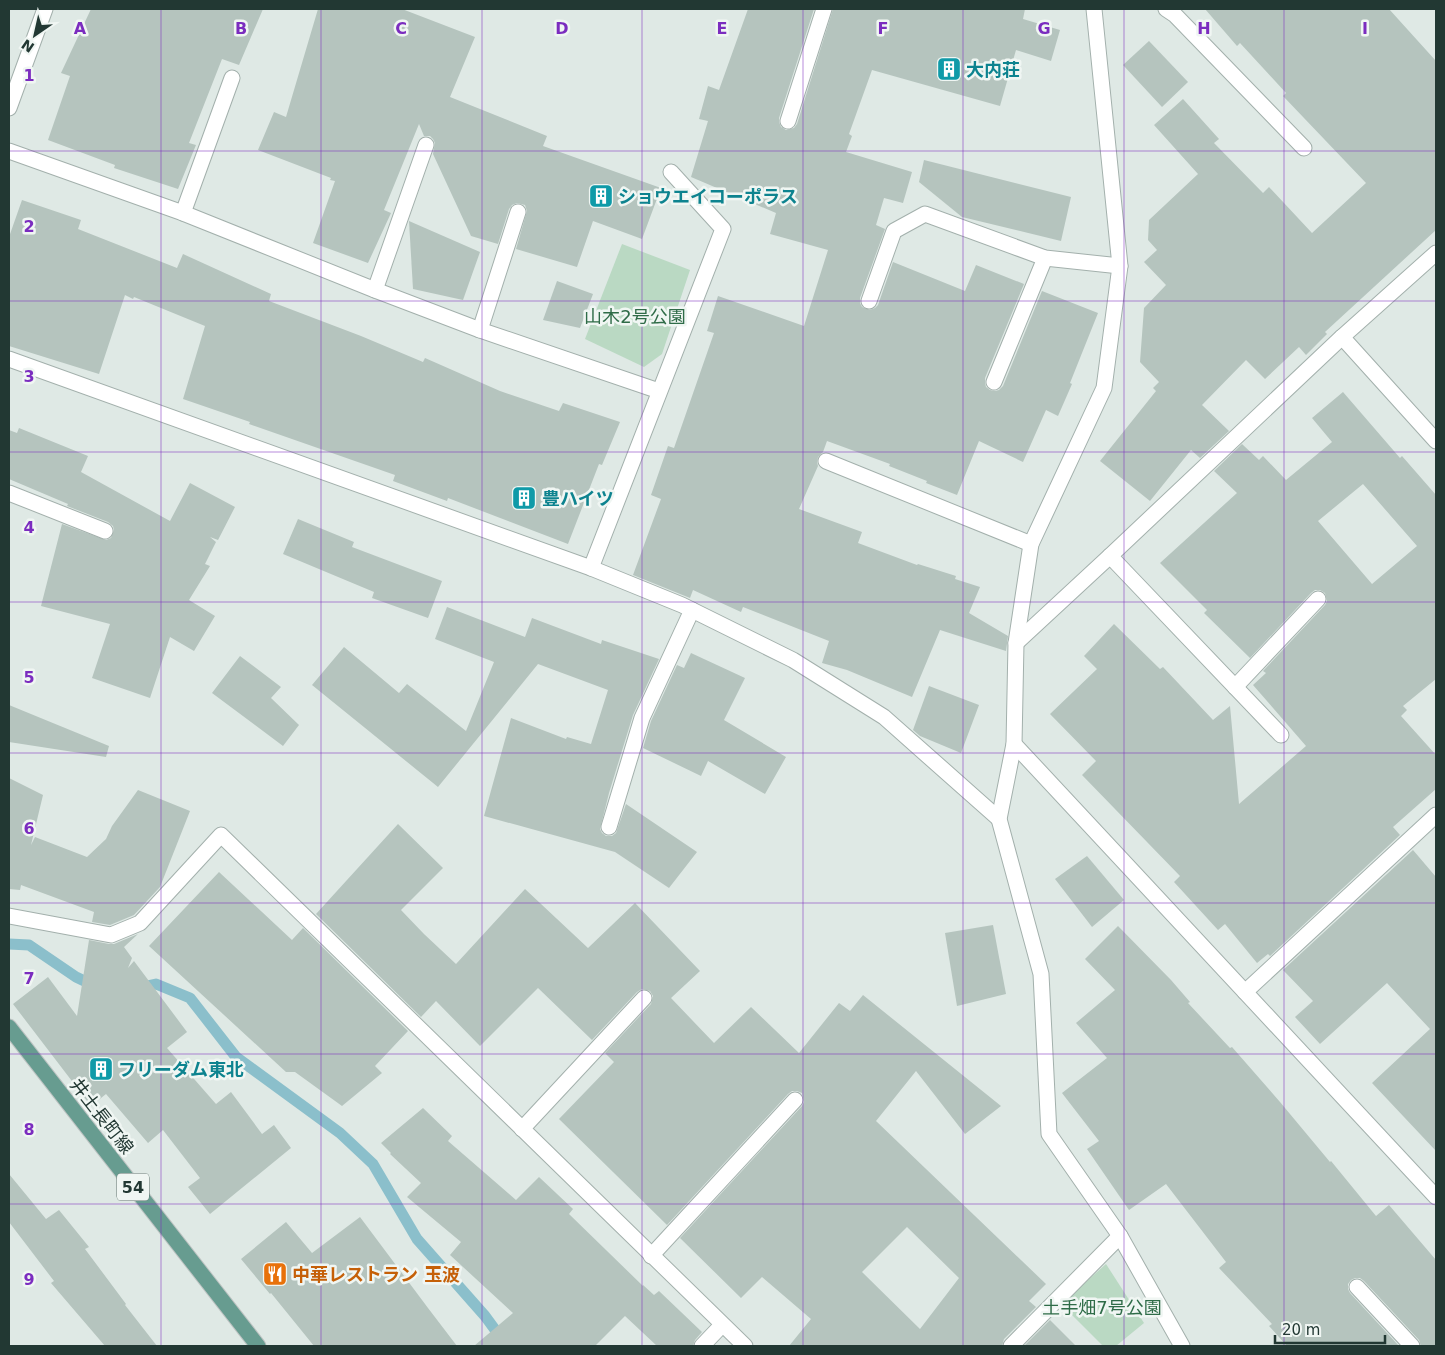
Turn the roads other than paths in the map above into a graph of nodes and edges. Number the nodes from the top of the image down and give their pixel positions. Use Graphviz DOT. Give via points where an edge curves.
graph roads {
  1 [pos="45,9"];
  2 [pos="824,9"];
  3 [pos="1094,9"];
  4 [pos="1166,9"];
  5 [pos="232,78"];
  6 [pos="9,108"];
  7 [pos="788,120"];
  8 [pos="426,145"];
  9 [pos="1304,148"];
  10 [pos="9,151"];
  11 [pos="671,172"];
  12 [pos="518,212"];
  13 [pos="183,213"];
  14 [pos="1436,253"];
  15 [pos="1046,258"];
  16 [pos="1120,266"];
  17 [pos="375,290"];
  18 [pos="869,301"];
  19 [pos="480,330"];
  20 [pos="1342,337"];
  21 [pos="9,359"];
  22 [pos="994,382"];
  23 [pos="659,391"];
  24 [pos="1436,441"];
  25 [pos="826,461"];
  26 [pos="9,492"];
  27 [pos="105,531"];
  28 [pos="1031,544"];
  29 [pos="1110,556"];
  30 [pos="591,568"];
  31 [pos="1318,599"];
  32 [pos="692,610"];
  33 [pos="1016,643"];
  34 [pos="1235,687"];
  35 [pos="1281,735"];
  36 [pos="1014,744"];
  37 [pos="1436,815"];
  38 [pos="999,818"];
  39 [pos="609,827"];
  40 [pos="9,916"];
  41 [pos="1245,992"];
  42 [pos="644,998"];
  43 [pos="9,1027"];
  44 [pos="796,1100"];
  45 [pos="522,1129"];
  46 [pos="1436,1197"];
  47 [pos="1120,1236"];
  48 [pos="652,1256"];
  49 [pos="1357,1287"];
  50 [pos="722,1325"];
  51 [pos="258,1346"];
  52 [pos="702,1346"];
  53 [pos="744,1346"];
  54 [pos="1011,1346"];
  55 [pos="1182,1346"];
  56 [pos="1412,1346"];
  1 -- 6 [label="street"];
  2 -- 7 [label="street"];
  3 -- 16 [label="street"];
  4 -- 9 [label="street" via="1176,15"];
  5 -- 13 [label="street"];
  8 -- 17 [label="street"];
  10 -- 13 [label="street"];
  11 -- 23 [label="street" via="723,229"];
  12 -- 19 [label="street"];
  13 -- 17 [label="street"];
  14 -- 20 [label="street"];
  15 -- 16 [label="street"];
  15 -- 18 [label="street" via="925,214 894,230"];
  15 -- 22 [label="street"];
  16 -- 28 [label="street" via="1104,388"];
  17 -- 19 [label="street"];
  19 -- 23 [label="street"];
  20 -- 24 [label="street"];
  20 -- 29 [label="street"];
  21 -- 30 [label="street"];
  23 -- 30 [label="street"];
  25 -- 28 [label="street"];
  26 -- 27 [label="street"];
  28 -- 33 [label="street"];
  29 -- 33 [label="street"];
  29 -- 34 [label="street"];
  30 -- 32 [label="street"];
  31 -- 34 [label="street"];
  32 -- 38 [label="street" via="792,660 884,717"];
  32 -- 39 [label="street" via="642,718"];
  33 -- 36 [label="street"];
  34 -- 35 [label="street"];
  36 -- 38 [label="street"];
  36 -- 41 [label="street"];
  37 -- 41 [label="street"];
  38 -- 47 [label="street" via="1041,974 1049,1134"];
  40 -- 45 [label="street" via="110,935 140,923 221,835"];
  41 -- 46 [label="street"];
  42 -- 45 [label="street"];
  43 -- 51 [label="main road, 井土長町線 / 54"];
  44 -- 48 [label="street"];
  45 -- 48 [label="street"];
  47 -- 54 [label="street"];
  47 -- 55 [label="street"];
  48 -- 50 [label="street"];
  49 -- 56 [label="street"];
  50 -- 52 [label="street"];
  50 -- 53 [label="street"];
}
